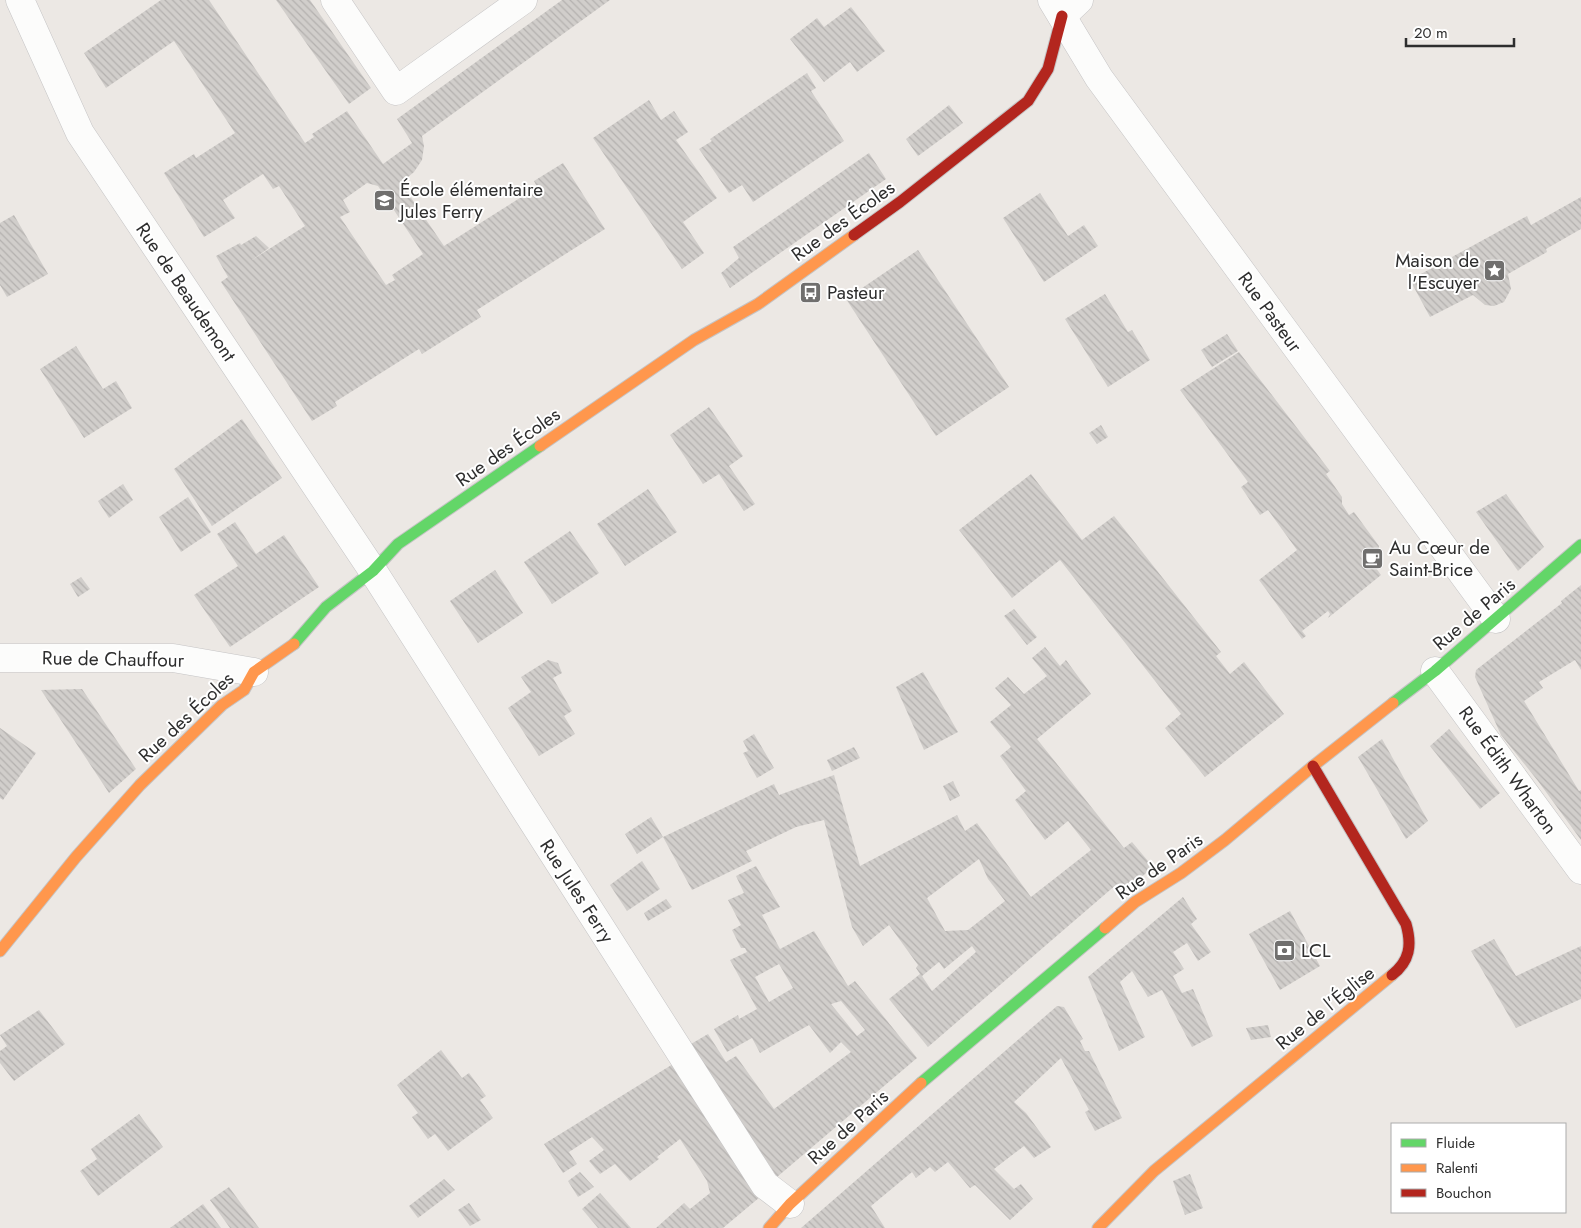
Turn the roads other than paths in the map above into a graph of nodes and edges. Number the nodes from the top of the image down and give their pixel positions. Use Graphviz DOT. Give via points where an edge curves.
graph roads {
  1 [pos="20,0"];
  2 [pos="335,0"];
  3 [pos="523,0"];
  4 [pos="1064,5"];
  5 [pos="1581,545"];
  6 [pos="373,571"];
  7 [pos="1496,619"];
  8 [pos="0,658"];
  9 [pos="1435,671"];
  10 [pos="254,672"];
  11 [pos="1313,766"];
  12 [pos="1581,870"];
  13 [pos="0,951"];
  14 [pos="790,1204"];
  15 [pos="769,1228"];
  16 [pos="1098,1228"];
  1 -- 6 [label="street, Rue de Beaudemont" via="80,134"];
  2 -- 3 [label="street" via="396,90"];
  4 -- 6 [label="street, Rue des Écoles" via="1048,69 1028,101 900,202 758,304 694,340 431,521 398,544"];
  4 -- 7 [label="street, Rue Pasteur" via="1099,78"];
  5 -- 7 [label="street, Rue de Paris"];
  6 -- 10 [label="street, Rue des Écoles" via="326,607 291,647"];
  6 -- 14 [label="street, Rue Jules Ferry" via="765,1185"];
  7 -- 9 [label="street, Rue de Paris"];
  8 -- 10 [label="street, Rue de Chauffour" via="173,658"];
  9 -- 11 [label="street, Rue de Paris"];
  9 -- 12 [label="street, Rue Édith Wharton"];
  10 -- 13 [label="street, Rue des Écoles" via="244,690 222,705 140,784"];
  11 -- 14 [label="street, Rue de Paris" via="1181,874 1135,902 938,1068"];
  11 -- 16 [label="street, Rue de l’Église" via="1406,924 1411,942 1409,955 1402,967 1154,1171"];
  14 -- 15 [label="street, Rue de Paris"];
}
